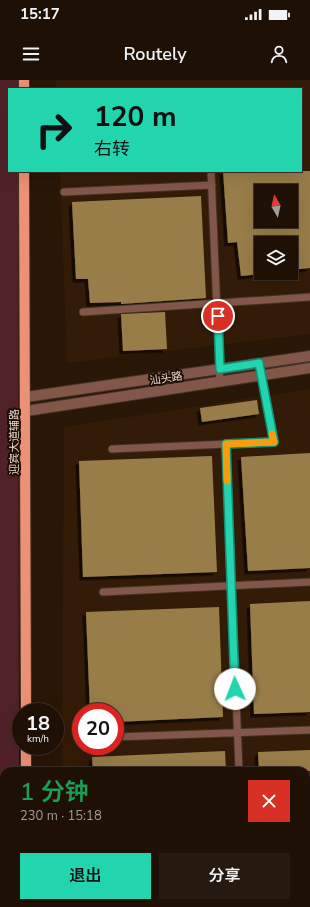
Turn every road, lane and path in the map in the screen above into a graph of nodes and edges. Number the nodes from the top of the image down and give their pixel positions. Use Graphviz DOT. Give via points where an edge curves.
graph roads {
  1 [pos="24,172"];
  2 [pos="211,172"];
  3 [pos="212,185"];
  4 [pos="64,192"];
  5 [pos="310,297"];
  6 [pos="217,303"];
  7 [pos="83,312"];
  8 [pos="310,356"];
  9 [pos="259,363"];
  10 [pos="310,368"];
  11 [pos="220,369"];
  12 [pos="261,376"];
  13 [pos="220,382"];
  14 [pos="26,397"];
  15 [pos="26,411"];
  16 [pos="226,444"];
  17 [pos="112,449"];
  18 [pos="310,582"];
  19 [pos="231,586"];
  20 [pos="103,592"];
  21 [pos="26,703"];
  22 [pos="310,730"];
  23 [pos="237,733"];
  24 [pos="124,737"];
  25 [pos="26,755"];
  26 [pos="26,767"];
  27 [pos="239,767"];
  1 -- 14 [label="main road, 迎宾大道辅路"];
  2 -- 3 [label="lane"];
  3 -- 4 [label="lane"];
  3 -- 6 [label="lane"];
  5 -- 6 [label="lane"];
  6 -- 7 [label="lane"];
  6 -- 11 [label="lane"];
  8 -- 9 [label="street, 汕头路"];
  9 -- 11 [label="street, 汕头路"];
  9 -- 12 [label="lane"];
  10 -- 12 [label="street, 汕头路"];
  11 -- 13 [label="lane"];
  11 -- 14 [label="street, 汕头路"];
  12 -- 13 [label="street, 汕头路"];
  12 -- 16 [label="lane" via="274,442"];
  13 -- 15 [label="street, 汕头路"];
  14 -- 15 [label="main road, 迎宾大道辅路"];
  15 -- 21 [label="main road, 迎宾大道辅路"];
  16 -- 17 [label="lane"];
  16 -- 19 [label="lane"];
  18 -- 19 [label="lane"];
  19 -- 20 [label="lane"];
  19 -- 23 [label="lane"];
  22 -- 23 [label="lane"];
  23 -- 24 [label="lane"];
  23 -- 27 [label="lane"];
  25 -- 26 [label="main road"];
}
